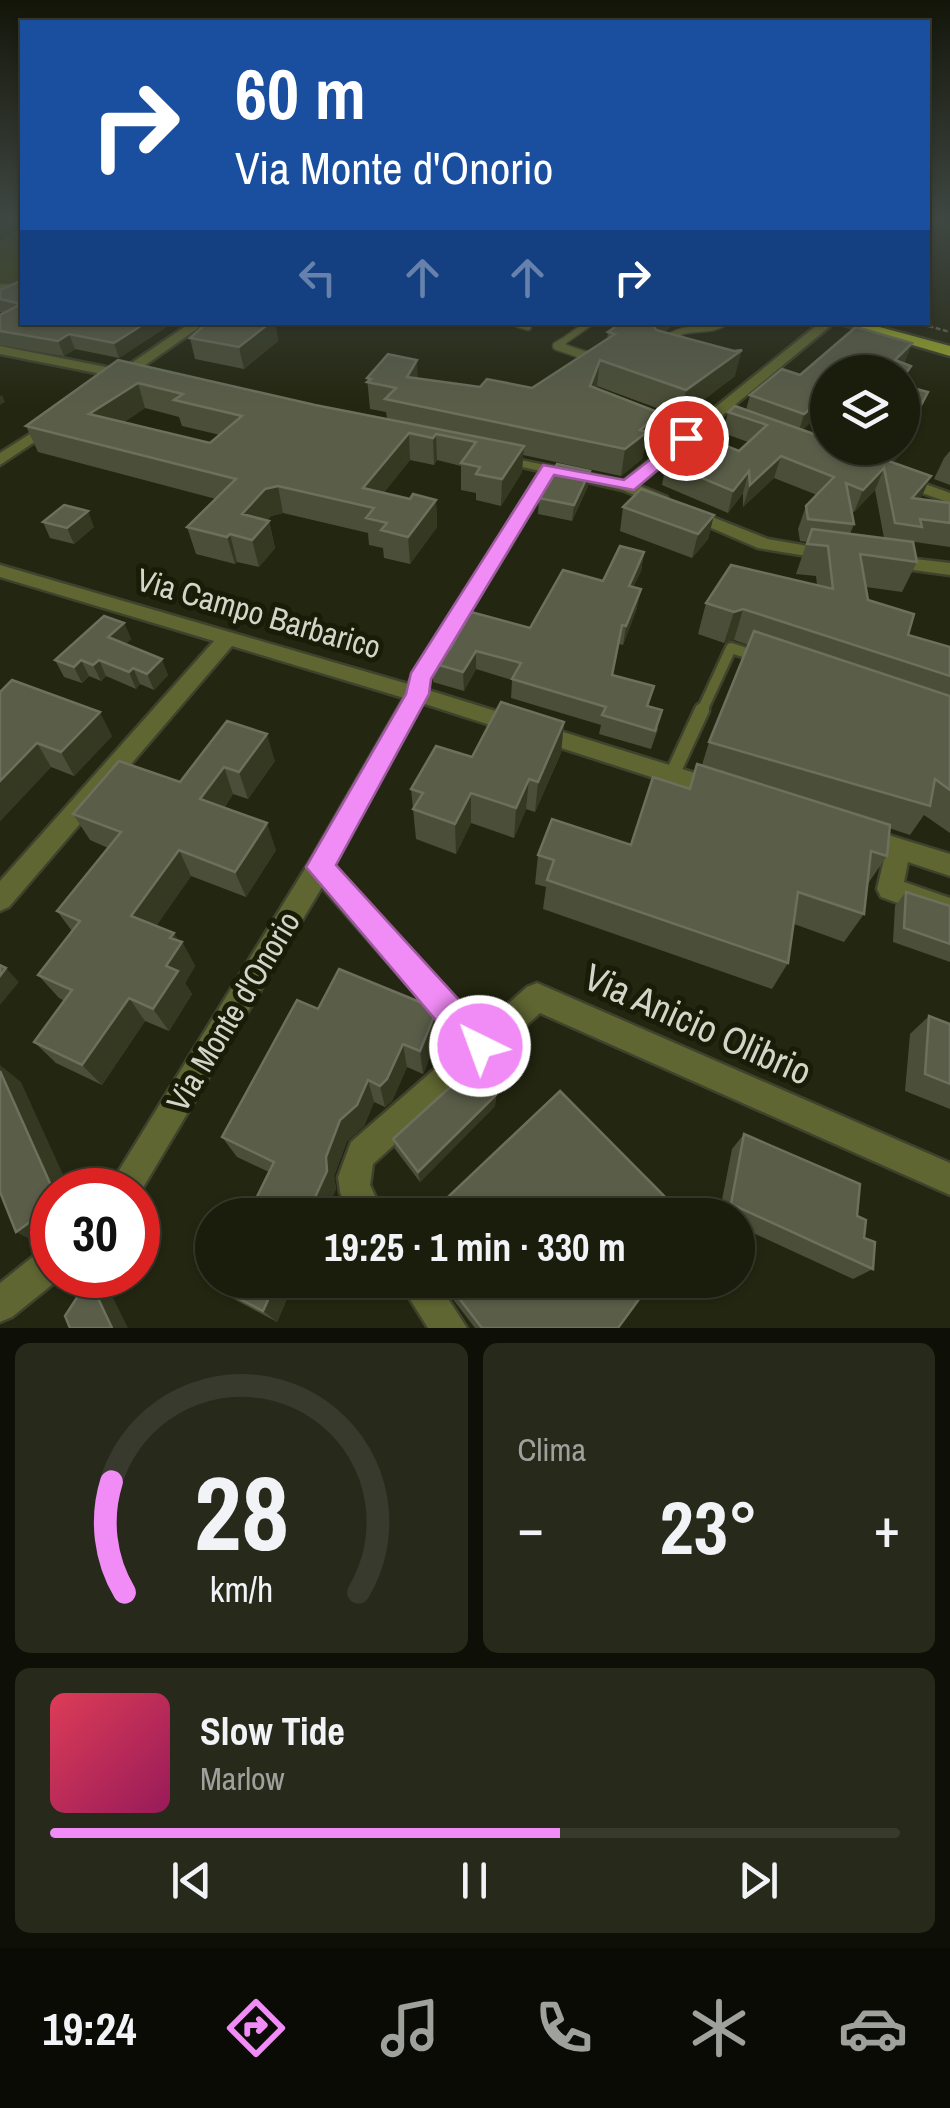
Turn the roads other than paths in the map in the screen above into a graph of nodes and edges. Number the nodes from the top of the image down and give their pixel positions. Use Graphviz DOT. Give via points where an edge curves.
graph roads {
  1 [pos="198,325"];
  2 [pos="520,325"];
  3 [pos="587,325"];
  4 [pos="689,325"];
  5 [pos="826,325"];
  6 [pos="855,325"];
  7 [pos="880,325"];
  8 [pos="528,328"];
  9 [pos="950,347"];
  10 [pos="0,350"];
  11 [pos="673,354"];
  12 [pos="594,358"];
  13 [pos="124,375"];
  14 [pos="143,379"];
  15 [pos="104,388"];
  16 [pos="716,413"];
  17 [pos="59,419"];
  18 [pos="734,420"];
  19 [pos="472,452"];
  20 [pos="0,460"];
  21 [pos="549,469"];
  22 [pos="878,472"];
  23 [pos="628,486"];
  24 [pos="950,498"];
  25 [pos="855,558"];
  26 [pos="874,560"];
  27 [pos="950,569"];
  28 [pos="0,571"];
  29 [pos="228,638"];
  30 [pos="768,660"];
  31 [pos="418,694"];
  32 [pos="672,774"];
  33 [pos="729,793"];
  34 [pos="842,830"];
  35 [pos="898,849"];
  36 [pos="950,866"];
  37 [pos="320,867"];
  38 [pos="0,899"];
  39 [pos="950,910"];
  40 [pos="480,1046"];
  41 [pos="137,1168"];
  42 [pos="950,1179"];
  43 [pos="357,1198"];
  44 [pos="30,1281"];
  45 [pos="428,1298"];
  46 [pos="0,1305"];
  47 [pos="449,1328"];
  1 -- 13 [label="street"];
  2 -- 8 [label="lane"];
  3 -- 12 [label="lane" via="557,346"];
  4 -- 11 [label="lane" via="654,348"];
  5 -- 16 [label="street"];
  6 -- 9 [label="main road"];
  7 -- 9 [label="main road"];
  10 -- 13 [label="street"];
  13 -- 14 [label="street"];
  13 -- 15 [label="street"];
  16 -- 18 [label="street"];
  16 -- 23 [label="street"];
  17 -- 20 [label="street"];
  19 -- 21 [label="street"];
  21 -- 23 [label="street"];
  21 -- 31 [label="street, Via Monte d'Onorio" via="419,679"];
  22 -- 24 [label="street"];
  23 -- 25 [label="street" via="764,544"];
  26 -- 27 [label="street"];
  28 -- 29 [label="street, Via Campo Barbarico"];
  29 -- 31 [label="street, Via Campo Barbarico"];
  29 -- 38 [label="street"];
  30 -- 32 [label="lane" via="731,648"];
  31 -- 32 [label="street, Via Campo Barbarico"];
  31 -- 37 [label="street, Via Monte d'Onorio"];
  32 -- 33 [label="street, Via Campo Barbarico"];
  34 -- 35 [label="street"];
  35 -- 36 [label="street"];
  35 -- 39 [label="street" via="890,889"];
  37 -- 40 [label="street"];
  37 -- 41 [label="street, Via Monte d'Onorio"];
  40 -- 42 [label="street, Via Anicio Olibrio" via="537,997"];
  40 -- 43 [label="street" via="362,1153 352,1179"];
  44 -- 46 [label="street"];
  45 -- 47 [label="street"];
}
